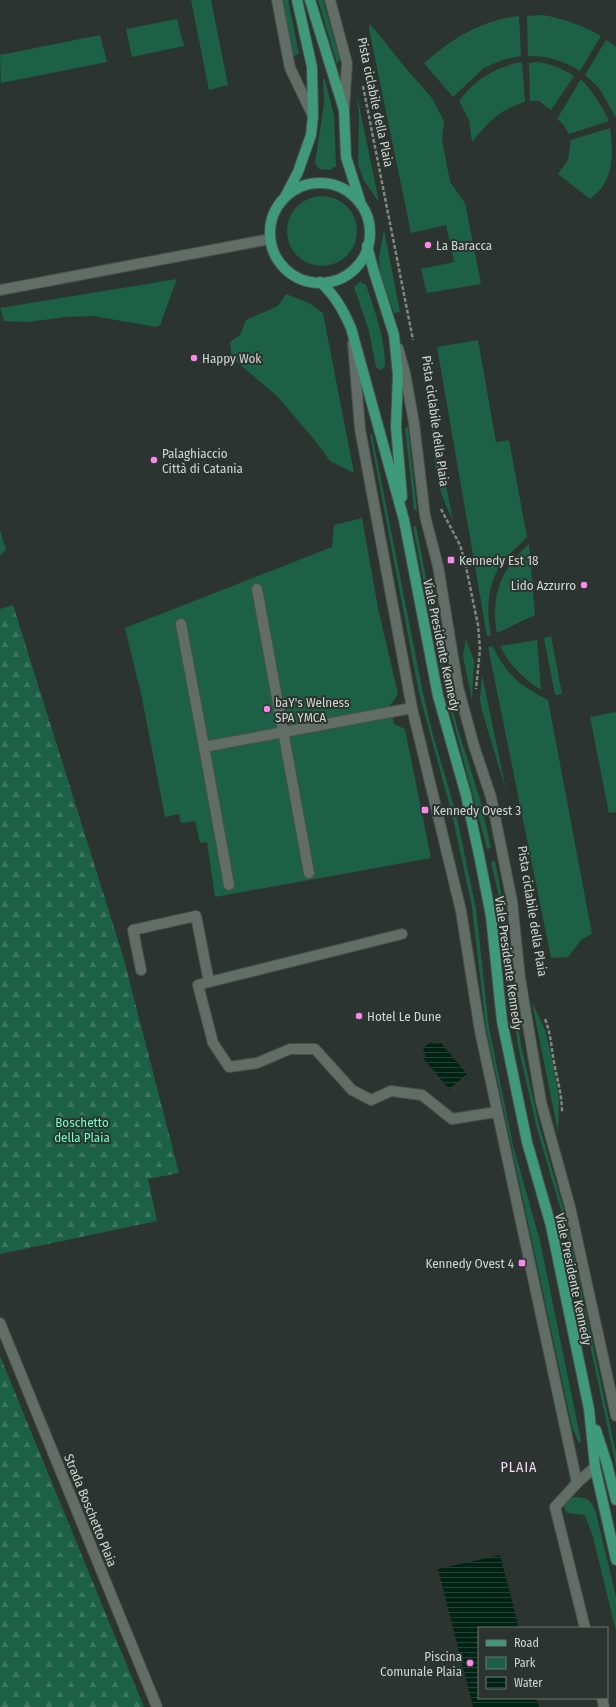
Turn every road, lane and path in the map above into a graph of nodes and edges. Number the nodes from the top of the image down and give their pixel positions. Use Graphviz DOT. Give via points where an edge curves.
graph roads {
  1 [pos="277,0"];
  2 [pos="297,0"];
  3 [pos="310,0"];
  4 [pos="330,0"];
  5 [pos="362,80"];
  6 [pos="344,110"];
  7 [pos="313,116"];
  8 [pos="284,198"];
  9 [pos="362,206"];
  10 [pos="270,239"];
  11 [pos="367,246"];
  12 [pos="320,282"];
  13 [pos="0,290"];
  14 [pos="351,328"];
  15 [pos="394,335"];
  16 [pos="414,343"];
  17 [pos="440,506"];
  18 [pos="404,520"];
  19 [pos="257,590"];
  20 [pos="181,624"];
  21 [pos="476,692"];
  22 [pos="412,708"];
  23 [pos="283,733"];
  24 [pos="204,747"];
  25 [pos="309,873"];
  26 [pos="229,885"];
  27 [pos="402,934"];
  28 [pos="141,970"];
  29 [pos="208,982"];
  30 [pos="542,1014"];
  31 [pos="496,1112"];
  32 [pos="562,1113"];
  33 [pos="0,1323"];
  34 [pos="589,1409"];
  35 [pos="616,1416"];
  36 [pos="595,1467"];
  37 [pos="577,1482"];
  38 [pos="616,1500"];
  39 [pos="616,1560"];
  40 [pos="585,1627"];
  41 [pos="157,1707"];
  1 -- 7 [label="street" via="290,68"];
  2 -- 7 [label="main road" via="312,67"];
  3 -- 6 [label="main road"];
  4 -- 6 [label="street" via="347,63"];
  5 -- 16 [label="path, Pista ciclabile della Plaia"];
  6 -- 9 [label="main road" via="346,157"];
  7 -- 8 [label="main road" via="306,150"];
  8 -- 9 [label="main road" via="307,185 325,183 342,188"];
  8 -- 10 [label="main road" via="271,220"];
  9 -- 11 [label="main road" via="369,225"];
  10 -- 12 [label="main road" via="274,252 284,268 301,278"];
  10 -- 13 [label="street"];
  11 -- 12 [label="main road" via="362,258 350,272"];
  11 -- 15 [label="main road"];
  12 -- 14 [label="main road" via="332,293"];
  14 -- 18 [label="main road"];
  14 -- 22 [label="street" via="360,429"];
  15 -- 18 [label="main road" via="398,375 396,427"];
  15 -- 35 [label="street" via="406,373 425,516 438,566 458,687 491,797 512,901 520,978 541,1102 570,1207"];
  17 -- 21 [label="path, Pista ciclabile della Plaia" via="460,545 478,624 480,649"];
  18 -- 34 [label="main road, Viale Presidente Kennedy" via="438,696 466,795 491,916 502,1021 527,1142 551,1226"];
  19 -- 23 [label="street"];
  20 -- 24 [label="street"];
  22 -- 23 [label="street"];
  22 -- 31 [label="street" via="461,911"];
  23 -- 24 [label="street"];
  23 -- 25 [label="street"];
  24 -- 26 [label="street"];
  27 -- 29 [label="street"];
  28 -- 29 [label="street" via="133,930 196,916"];
  29 -- 31 [label="street" via="198,985 213,1043 229,1067 257,1063 290,1049 315,1049 352,1090 371,1100 391,1091 422,1094 452,1119"];
  30 -- 32 [label="path" via="551,1032"];
  31 -- 37 [label="street"];
  33 -- 41 [label="street, Strada Boschetto Plaia"];
  34 -- 36 [label="main road"];
  34 -- 38 [label="main road"];
  36 -- 37 [label="street"];
  36 -- 39 [label="main road"];
  37 -- 40 [label="street" via="555,1507"];
}
